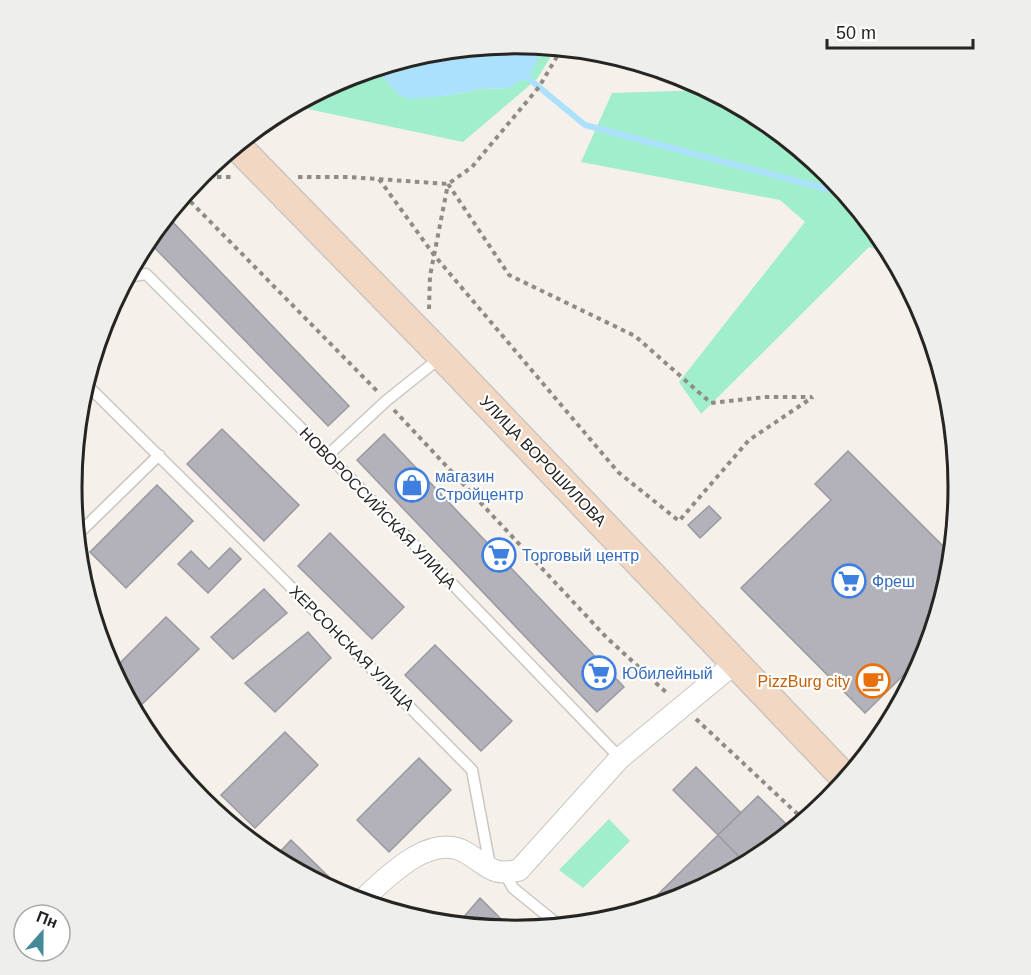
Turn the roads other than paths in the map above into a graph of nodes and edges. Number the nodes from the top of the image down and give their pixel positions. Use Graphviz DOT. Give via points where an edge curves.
graph roads {
  1 [pos="243,152"];
  2 [pos="138,275"];
  3 [pos="442,356"];
  4 [pos="93,391"];
  5 [pos="159,454"];
  6 [pos="328,455"];
  7 [pos="84,528"];
  8 [pos="735,663"];
  9 [pos="620,759"];
  10 [pos="841,773"];
  11 [pos="498,872"];
  12 [pos="368,895"];
  13 [pos="551,919"];
  1 -- 3 [label="main road, УЛИЦА ВОРОШИЛОВА"];
  2 -- 6 [label="lane, НОВОРОССИЙСКАЯ УЛИЦА" via="146,274"];
  3 -- 6 [label="lane"];
  3 -- 8 [label="main road, УЛИЦА ВОРОШИЛОВА"];
  4 -- 5 [label="lane, ХЕРСОНСКАЯ УЛИЦА"];
  5 -- 7 [label="lane"];
  5 -- 11 [label="lane, ХЕРСОНСКАЯ УЛИЦА" via="472,770"];
  6 -- 9 [label="lane, НОВОРОССИЙСКАЯ УЛИЦА"];
  8 -- 9 [label="street"];
  8 -- 10 [label="main road, УЛИЦА ВОРОШИЛОВА"];
  9 -- 11 [label="street" via="519,870"];
  11 -- 12 [label="street" via="454,847 439,847 419,854"];
  11 -- 13 [label="lane"];
}
